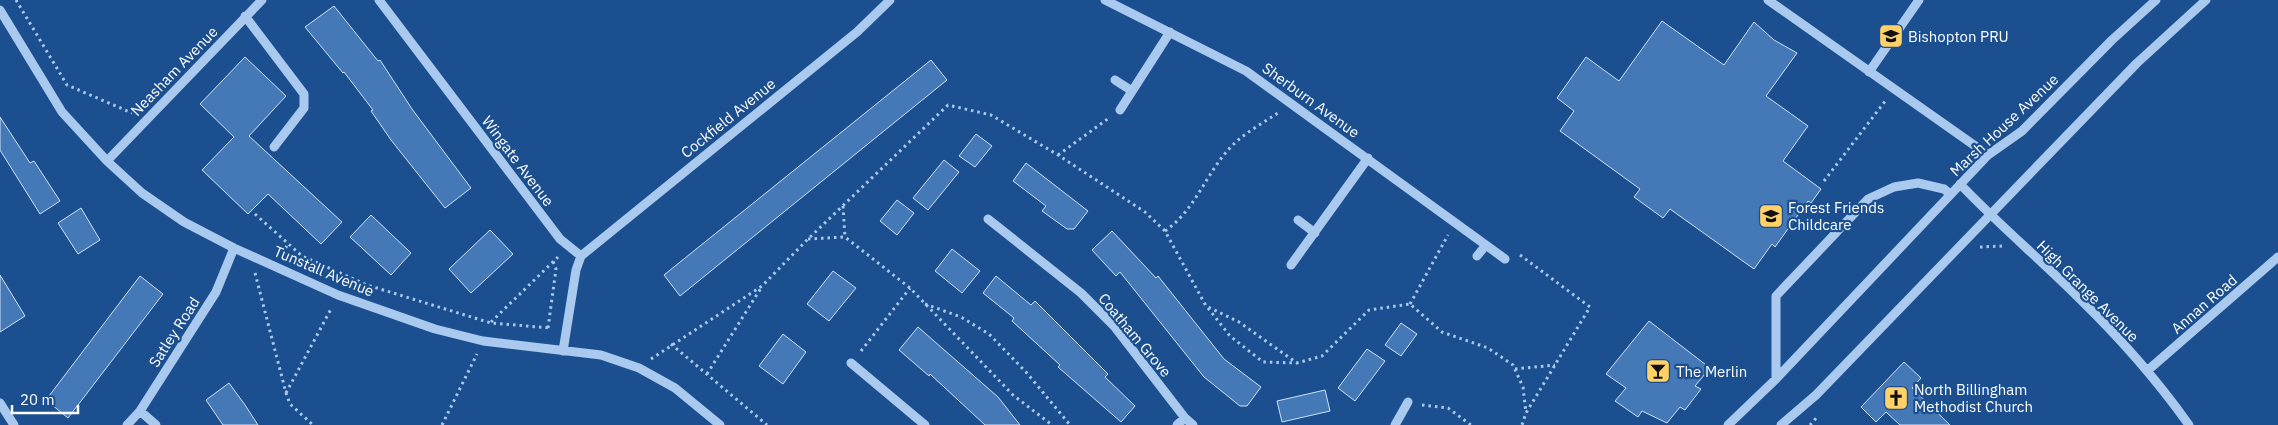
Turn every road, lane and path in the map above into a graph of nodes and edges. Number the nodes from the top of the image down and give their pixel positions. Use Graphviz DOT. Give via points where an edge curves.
graph roads {
  1 [pos="16,0"];
  2 [pos="262,0"];
  3 [pos="379,0"];
  4 [pos="890,0"];
  5 [pos="1105,0"];
  6 [pos="1768,0"];
  7 [pos="1919,0"];
  8 [pos="2156,0"];
  9 [pos="2206,0"];
  10 [pos="0,10"];
  11 [pos="245,16"];
  12 [pos="1170,32"];
  13 [pos="1869,72"];
  14 [pos="1115,80"];
  15 [pos="1894,90"];
  16 [pos="1132,91"];
  17 [pos="1293,104"];
  18 [pos="1120,110"];
  19 [pos="146,120"];
  20 [pos="274,147"];
  21 [pos="1058,155"];
  22 [pos="1988,155"];
  23 [pos="1368,158"];
  24 [pos="107,161"];
  25 [pos="1824,181"];
  26 [pos="1960,184"];
  27 [pos="1950,194"];
  28 [pos="843,206"];
  29 [pos="255,214"];
  30 [pos="1990,215"];
  31 [pos="988,220"];
  32 [pos="1298,220"];
  33 [pos="1455,223"];
  34 [pos="1165,231"];
  35 [pos="1315,233"];
  36 [pos="845,237"];
  37 [pos="807,240"];
  38 [pos="1486,245"];
  39 [pos="568,246"];
  40 [pos="234,248"];
  41 [pos="250,255"];
  42 [pos="581,256"];
  43 [pos="1477,256"];
  44 [pos="2278,257"];
  45 [pos="1505,260"];
  46 [pos="553,261"];
  47 [pos="1291,265"];
  48 [pos="762,286"];
  49 [pos="910,288"];
  50 [pos="338,295"];
  51 [pos="924,304"];
  52 [pos="1410,304"];
  53 [pos="1206,306"];
  54 [pos="491,323"];
  55 [pos="548,328"];
  56 [pos="566,330"];
  57 [pos="483,341"];
  58 [pos="671,344"];
  59 [pos="563,351"];
  60 [pos="851,363"];
  61 [pos="1297,363"];
  62 [pos="1555,365"];
  63 [pos="639,368"];
  64 [pos="1515,369"];
  65 [pos="2147,371"];
  66 [pos="707,374"];
  67 [pos="1776,379"];
  68 [pos="286,393"];
  69 [pos="1408,402"];
  70 [pos="0,403"];
  71 [pos="140,411"];
  72 [pos="1526,413"];
  73 [pos="1185,418"];
  74 [pos="14,425"];
  75 [pos="127,425"];
  76 [pos="156,425"];
  77 [pos="313,425"];
  78 [pos="442,425"];
  79 [pos="720,425"];
  80 [pos="767,425"];
  81 [pos="924,425"];
  82 [pos="1052,425"];
  83 [pos="1070,425"];
  84 [pos="1177,425"];
  85 [pos="1193,425"];
  86 [pos="1395,425"];
  87 [pos="1470,425"];
  88 [pos="1522,425"];
  89 [pos="1728,425"];
  90 [pos="1781,425"];
  91 [pos="2189,425"];
  1 -- 19 [label="path" via="67,85"];
  2 -- 11 [label="street, Neasham Avenue"];
  3 -- 39 [label="street, Wingate Avenue"];
  4 -- 42 [label="street, Cockfield Avenue" via="857,32"];
  5 -- 12 [label="street, Sherburn Avenue"];
  6 -- 13 [label="street"];
  7 -- 13 [label="street"];
  8 -- 22 [label="street, Marsh House Avenue" via="2022,131"];
  9 -- 30 [label="street" via="2137,64"];
  10 -- 24 [label="street, Tunstall Avenue" via="62,112"];
  11 -- 19 [label="street, Neasham Avenue"];
  11 -- 20 [label="street" via="304,94 304,108"];
  12 -- 16 [label="street"];
  12 -- 17 [label="street, Sherburn Avenue" via="1246,71"];
  13 -- 15 [label="street"];
  14 -- 16 [label="street"];
  15 -- 22 [label="street"];
  15 -- 25 [label="path"];
  16 -- 18 [label="street"];
  17 -- 23 [label="street, Sherburn Avenue"];
  17 -- 34 [label="path" via="1229,148 1190,208"];
  18 -- 21 [label="path"];
  19 -- 24 [label="street, Neasham Avenue"];
  21 -- 28 [label="path" via="991,115 948,105"];
  21 -- 34 [label="path" via="1145,212"];
  22 -- 26 [label="street, Marsh House Avenue"];
  23 -- 33 [label="street, Sherburn Avenue"];
  23 -- 35 [label="street"];
  24 -- 40 [label="street, Tunstall Avenue" via="142,193 177,217"];
  26 -- 27 [label="street, Marsh House Avenue"];
  26 -- 30 [label="street, High Grange Avenue"];
  27 -- 67 [label="street, Marsh House Avenue"];
  27 -- 67 [label="street" via="1918,183 1894,187 1868,199 1802,268 1776,296"];
  28 -- 36 [label="path"];
  28 -- 37 [label="path"];
  29 -- 54 [label="path" via="302,256 367,285"];
  30 -- 65 [label="street, High Grange Avenue" via="2079,298"];
  30 -- 90 [label="street" via="1816,394"];
  31 -- 73 [label="street, Coatham Grove" via="1081,293 1114,326"];
  32 -- 35 [label="street"];
  33 -- 38 [label="street, Sherburn Avenue"];
  33 -- 52 [label="path"];
  34 -- 53 [label="path"];
  35 -- 47 [label="street"];
  36 -- 37 [label="path"];
  36 -- 49 [label="path"];
  37 -- 48 [label="path"];
  38 -- 43 [label="street"];
  38 -- 45 [label="street, Sherburn Avenue"];
  39 -- 42 [label="street, Wingate Avenue"];
  39 -- 46 [label="path"];
  40 -- 41 [label="street, Tunstall Avenue"];
  40 -- 71 [label="street, Satley Road" via="216,292"];
  41 -- 50 [label="street, Tunstall Avenue"];
  41 -- 68 [label="path"];
  42 -- 56 [label="street"];
  44 -- 65 [label="street, Annan Road"];
  45 -- 62 [label="path" via="1521,254 1590,308"];
  46 -- 54 [label="path"];
  46 -- 55 [label="path" via="556,269"];
  48 -- 58 [label="path"];
  48 -- 66 [label="path"];
  49 -- 51 [label="path"];
  49 -- 60 [label="path"];
  50 -- 57 [label="street, Tunstall Avenue" via="435,329"];
  50 -- 68 [label="path"];
  51 -- 82 [label="path" via="1013,395"];
  51 -- 83 [label="path" via="961,317 989,334"];
  52 -- 61 [label="path" via="1369,310 1322,356"];
  52 -- 64 [label="path" via="1442,332 1488,348"];
  53 -- 61 [label="path" via="1239,322"];
  53 -- 61 [label="path" via="1230,336 1263,362"];
  54 -- 55 [label="path"];
  55 -- 56 [label="path"];
  56 -- 59 [label="street"];
  57 -- 59 [label="street, Tunstall Avenue"];
  57 -- 78 [label="path"];
  58 -- 63 [label="path"];
  58 -- 66 [label="path"];
  59 -- 63 [label="street, Tunstall Avenue" via="601,355"];
  60 -- 81 [label="street"];
  62 -- 64 [label="path"];
  62 -- 72 [label="path"];
  63 -- 79 [label="street, Tunstall Avenue" via="675,388"];
  64 -- 72 [label="path" via="1523,387"];
  65 -- 91 [label="street, High Grange Avenue"];
  66 -- 80 [label="path"];
  67 -- 89 [label="street, Marsh House Avenue"];
  68 -- 77 [label="path" via="290,404"];
  69 -- 86 [label="street"];
  69 -- 87 [label="path" via="1448,408"];
  70 -- 74 [label="street"];
  71 -- 75 [label="street, Satley Road"];
  71 -- 76 [label="street"];
  72 -- 88 [label="path"];
  73 -- 84 [label="street"];
  73 -- 85 [label="street, Coatham Grove"];
}
